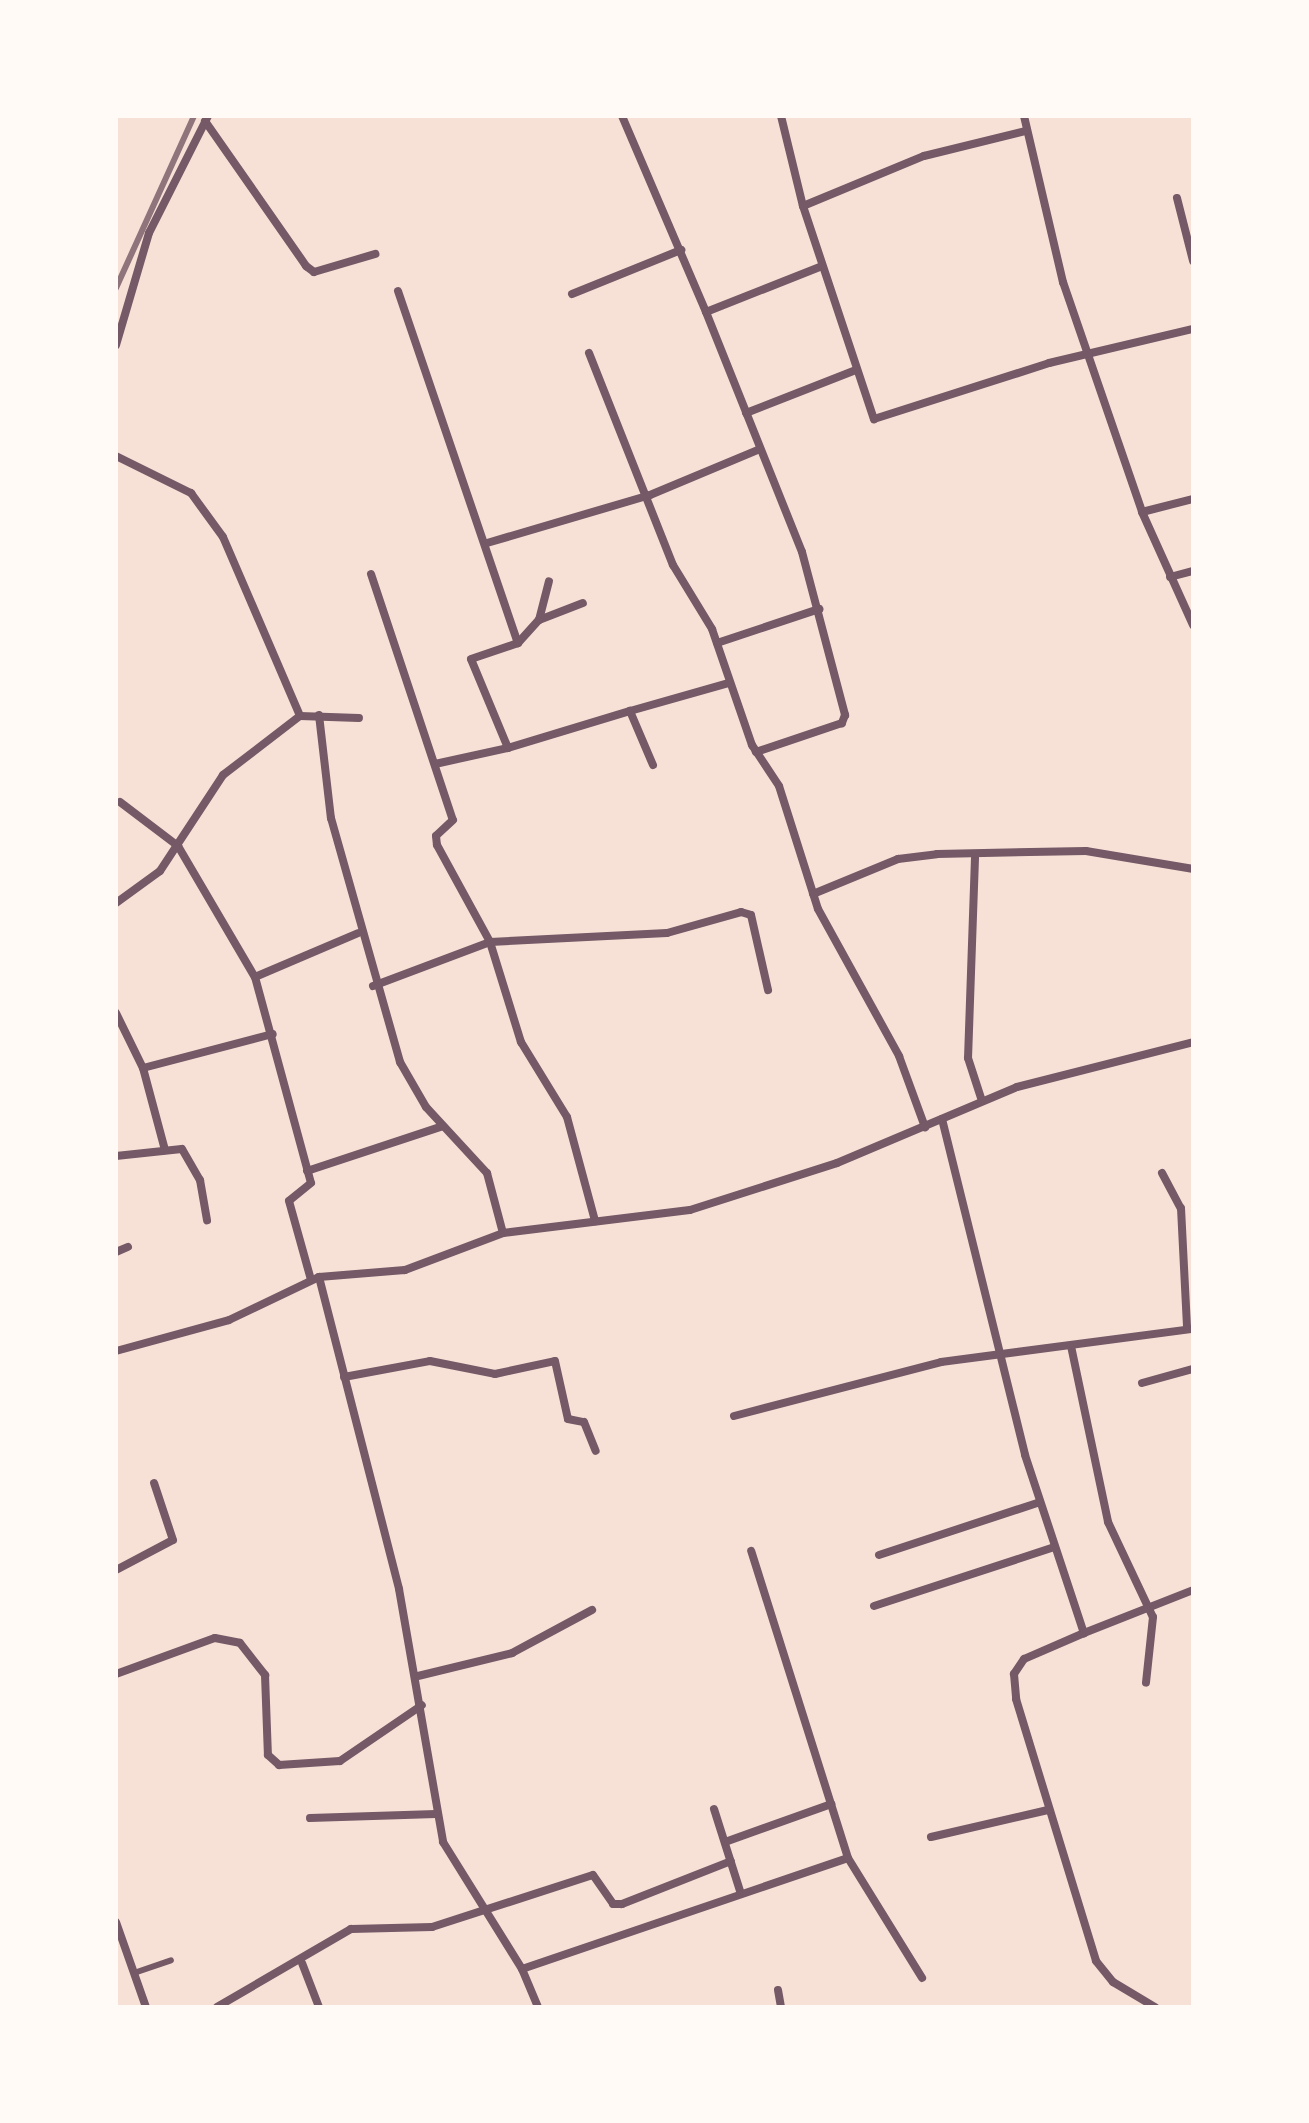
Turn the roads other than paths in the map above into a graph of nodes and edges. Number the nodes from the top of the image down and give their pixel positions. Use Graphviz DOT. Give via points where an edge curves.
graph roads {
  1 [pos="622,116"];
  2 [pos="781,116"];
  3 [pos="1024,116"];
  4 [pos="206,119"];
  5 [pos="1026,131"];
  6 [pos="1177,198"];
  7 [pos="803,206"];
  8 [pos="681,250"];
  9 [pos="375,254"];
  10 [pos="1193,261"];
  11 [pos="822,266"];
  12 [pos="398,291"];
  13 [pos="572,294"];
  14 [pos="127,303"];
  15 [pos="116,306"];
  16 [pos="706,312"];
  17 [pos="1193,329"];
  18 [pos="116,345"];
  19 [pos="1088,352"];
  20 [pos="589,353"];
  21 [pos="856,370"];
  22 [pos="746,413"];
  23 [pos="760,449"];
  24 [pos="116,456"];
  25 [pos="650,495"];
  26 [pos="1193,499"];
  27 [pos="1142,512"];
  28 [pos="487,543"];
  29 [pos="1193,571"];
  30 [pos="371,574"];
  31 [pos="1170,577"];
  32 [pos="549,581"];
  33 [pos="583,603"];
  34 [pos="819,609"];
  35 [pos="539,620"];
  36 [pos="1193,625"];
  37 [pos="518,643"];
  38 [pos="717,643"];
  39 [pos="729,683"];
  40 [pos="630,711"];
  41 [pos="319,715"];
  42 [pos="300,716"];
  43 [pos="359,718"];
  44 [pos="508,748"];
  45 [pos="756,752"];
  46 [pos="435,764"];
  47 [pos="653,765"];
  48 [pos="120,802"];
  49 [pos="178,846"];
  50 [pos="975,858"];
  51 [pos="1193,869"];
  52 [pos="813,894"];
  53 [pos="116,903"];
  54 [pos="358,933"];
  55 [pos="490,942"];
  56 [pos="255,977"];
  57 [pos="373,986"];
  58 [pos="768,990"];
  59 [pos="116,1013"];
  60 [pos="273,1034"];
  61 [pos="1193,1042"];
  62 [pos="143,1068"];
  63 [pos="982,1101"];
  64 [pos="942,1119"];
  65 [pos="443,1126"];
  66 [pos="925,1127"];
  67 [pos="165,1150"];
  68 [pos="116,1156"];
  69 [pos="307,1171"];
  70 [pos="1162,1173"];
  71 [pos="207,1220"];
  72 [pos="595,1221"];
  73 [pos="503,1233"];
  74 [pos="128,1247"];
  75 [pos="116,1252"];
  76 [pos="315,1279"];
  77 [pos="1190,1328"];
  78 [pos="1071,1346"];
  79 [pos="116,1351"];
  80 [pos="1001,1358"];
  81 [pos="1193,1369"];
  82 [pos="344,1377"];
  83 [pos="1142,1383"];
  84 [pos="734,1416"];
  85 [pos="596,1451"];
  86 [pos="154,1483"];
  87 [pos="1040,1502"];
  88 [pos="1054,1547"];
  89 [pos="751,1551"];
  90 [pos="879,1555"];
  91 [pos="116,1570"];
  92 [pos="1193,1590"];
  93 [pos="1150,1604"];
  94 [pos="874,1606"];
  95 [pos="592,1610"];
  96 [pos="1084,1633"];
  97 [pos="116,1674"];
  98 [pos="418,1676"];
  99 [pos="1146,1683"];
  100 [pos="422,1705"];
  101 [pos="831,1804"];
  102 [pos="714,1809"];
  103 [pos="1048,1810"];
  104 [pos="436,1814"];
  105 [pos="310,1818"];
  106 [pos="931,1837"];
  107 [pos="725,1842"];
  108 [pos="848,1858"];
  109 [pos="731,1861"];
  110 [pos="744,1893"];
  111 [pos="481,1908"];
  112 [pos="116,1922"];
  113 [pos="171,1960"];
  114 [pos="302,1963"];
  115 [pos="522,1969"];
  116 [pos="134,1973"];
  117 [pos="922,1978"];
  118 [pos="778,1990"];
  119 [pos="146,2007"];
  120 [pos="217,2007"];
  121 [pos="319,2007"];
  122 [pos="538,2007"];
  123 [pos="781,2007"];
  124 [pos="1155,2007"];
  1 -- 8 [label="street"];
  2 -- 7 [label="street"];
  3 -- 5 [label="street"];
  4 -- 9 [label="street" via="306,266 314,272"];
  4 -- 14 [label="street" via="149,233"];
  5 -- 7 [label="street" via="924,156"];
  5 -- 19 [label="street"];
  6 -- 10 [label="street"];
  7 -- 11 [label="street"];
  8 -- 13 [label="street"];
  8 -- 16 [label="street"];
  11 -- 16 [label="street"];
  11 -- 21 [label="street"];
  12 -- 28 [label="street"];
  14 -- 15 [label="street"];
  14 -- 18 [label="street"];
  16 -- 22 [label="street"];
  17 -- 19 [label="street"];
  19 -- 21 [label="street" via="878,420"];
  19 -- 27 [label="street"];
  20 -- 25 [label="street"];
  21 -- 22 [label="street"];
  22 -- 23 [label="street"];
  23 -- 25 [label="street"];
  23 -- 34 [label="street"];
  24 -- 42 [label="street" via="191,493 223,537"];
  25 -- 28 [label="street"];
  25 -- 38 [label="street" via="673,565"];
  26 -- 27 [label="street"];
  27 -- 31 [label="street"];
  28 -- 37 [label="street"];
  29 -- 31 [label="street"];
  30 -- 46 [label="street"];
  31 -- 36 [label="street"];
  32 -- 35 [label="street"];
  33 -- 35 [label="street"];
  34 -- 38 [label="street"];
  34 -- 45 [label="street" via="842,723"];
  35 -- 37 [label="street"];
  37 -- 44 [label="street" via="471,659"];
  38 -- 39 [label="street"];
  39 -- 40 [label="street"];
  39 -- 45 [label="street"];
  40 -- 44 [label="street"];
  40 -- 47 [label="street"];
  41 -- 42 [label="street"];
  41 -- 43 [label="street"];
  41 -- 54 [label="street" via="331,818"];
  42 -- 49 [label="street" via="217,781"];
  44 -- 46 [label="street"];
  45 -- 52 [label="street" via="779,786"];
  46 -- 55 [label="street" via="453,820 436,836 437,845"];
  48 -- 49 [label="street"];
  49 -- 53 [label="street" via="160,871"];
  49 -- 56 [label="street"];
  50 -- 51 [label="street" via="1086,851"];
  50 -- 52 [label="street" via="898,859"];
  50 -- 63 [label="street" via="968,1058"];
  52 -- 66 [label="street" via="899,1056"];
  54 -- 56 [label="street"];
  54 -- 57 [label="street"];
  55 -- 57 [label="street"];
  55 -- 58 [label="street" via="667,933 741,912 751,915"];
  55 -- 72 [label="street" via="521,1042 557,1097 585,1161"];
  56 -- 60 [label="street"];
  57 -- 65 [label="street" via="400,1062"];
  59 -- 62 [label="street"];
  60 -- 62 [label="street"];
  60 -- 69 [label="street" via="273,1061"];
  61 -- 63 [label="street"];
  62 -- 67 [label="street"];
  63 -- 64 [label="street"];
  64 -- 66 [label="street"];
  64 -- 80 [label="street"];
  65 -- 69 [label="street"];
  65 -- 73 [label="street" via="487,1173"];
  66 -- 72 [label="street" via="690,1210"];
  67 -- 68 [label="street"];
  67 -- 71 [label="street" via="187,1153"];
  69 -- 76 [label="street" via="311,1187 289,1201"];
  70 -- 77 [label="street" via="1181,1208"];
  72 -- 73 [label="street"];
  73 -- 76 [label="street" via="405,1270"];
  74 -- 75 [label="street"];
  76 -- 79 [label="street" via="229,1320"];
  76 -- 82 [label="street"];
  77 -- 78 [label="street"];
  78 -- 80 [label="street"];
  78 -- 93 [label="street" via="1108,1522"];
  80 -- 84 [label="street" via="941,1362"];
  80 -- 87 [label="street"];
  81 -- 83 [label="street"];
  82 -- 85 [label="street" via="430,1361 495,1374 555,1361 568,1419 584,1422"];
  82 -- 98 [label="street"];
  86 -- 91 [label="street" via="173,1540"];
  87 -- 88 [label="street"];
  87 -- 90 [label="street"];
  88 -- 94 [label="street"];
  88 -- 96 [label="street"];
  89 -- 101 [label="street"];
  92 -- 93 [label="street"];
  93 -- 96 [label="street"];
  93 -- 99 [label="street" via="1155,1634"];
  95 -- 98 [label="street" via="512,1653"];
  96 -- 103 [label="street" via="1024,1659 1014,1674"];
  97 -- 100 [label="street" via="215,1638 240,1643 265,1675 268,1755 279,1765 340,1761"];
  98 -- 100 [label="street"];
  100 -- 104 [label="street"];
  101 -- 107 [label="street"];
  101 -- 108 [label="street"];
  102 -- 107 [label="street"];
  103 -- 106 [label="street"];
  103 -- 124 [label="street" via="1103,1972"];
  104 -- 105 [label="street"];
  104 -- 111 [label="street" via="443,1842"];
  107 -- 109 [label="street"];
  108 -- 110 [label="street"];
  108 -- 117 [label="street"];
  109 -- 110 [label="street"];
  109 -- 111 [label="street" via="622,1904 613,1904 593,1875"];
  110 -- 115 [label="street"];
  111 -- 114 [label="street" via="418,1930 351,1929"];
  111 -- 115 [label="street"];
  112 -- 116 [label="street"];
  113 -- 116 [label="lane"];
  114 -- 120 [label="street"];
  114 -- 121 [label="street"];
  115 -- 122 [label="street"];
  116 -- 119 [label="street"];
  118 -- 123 [label="street"];
}
